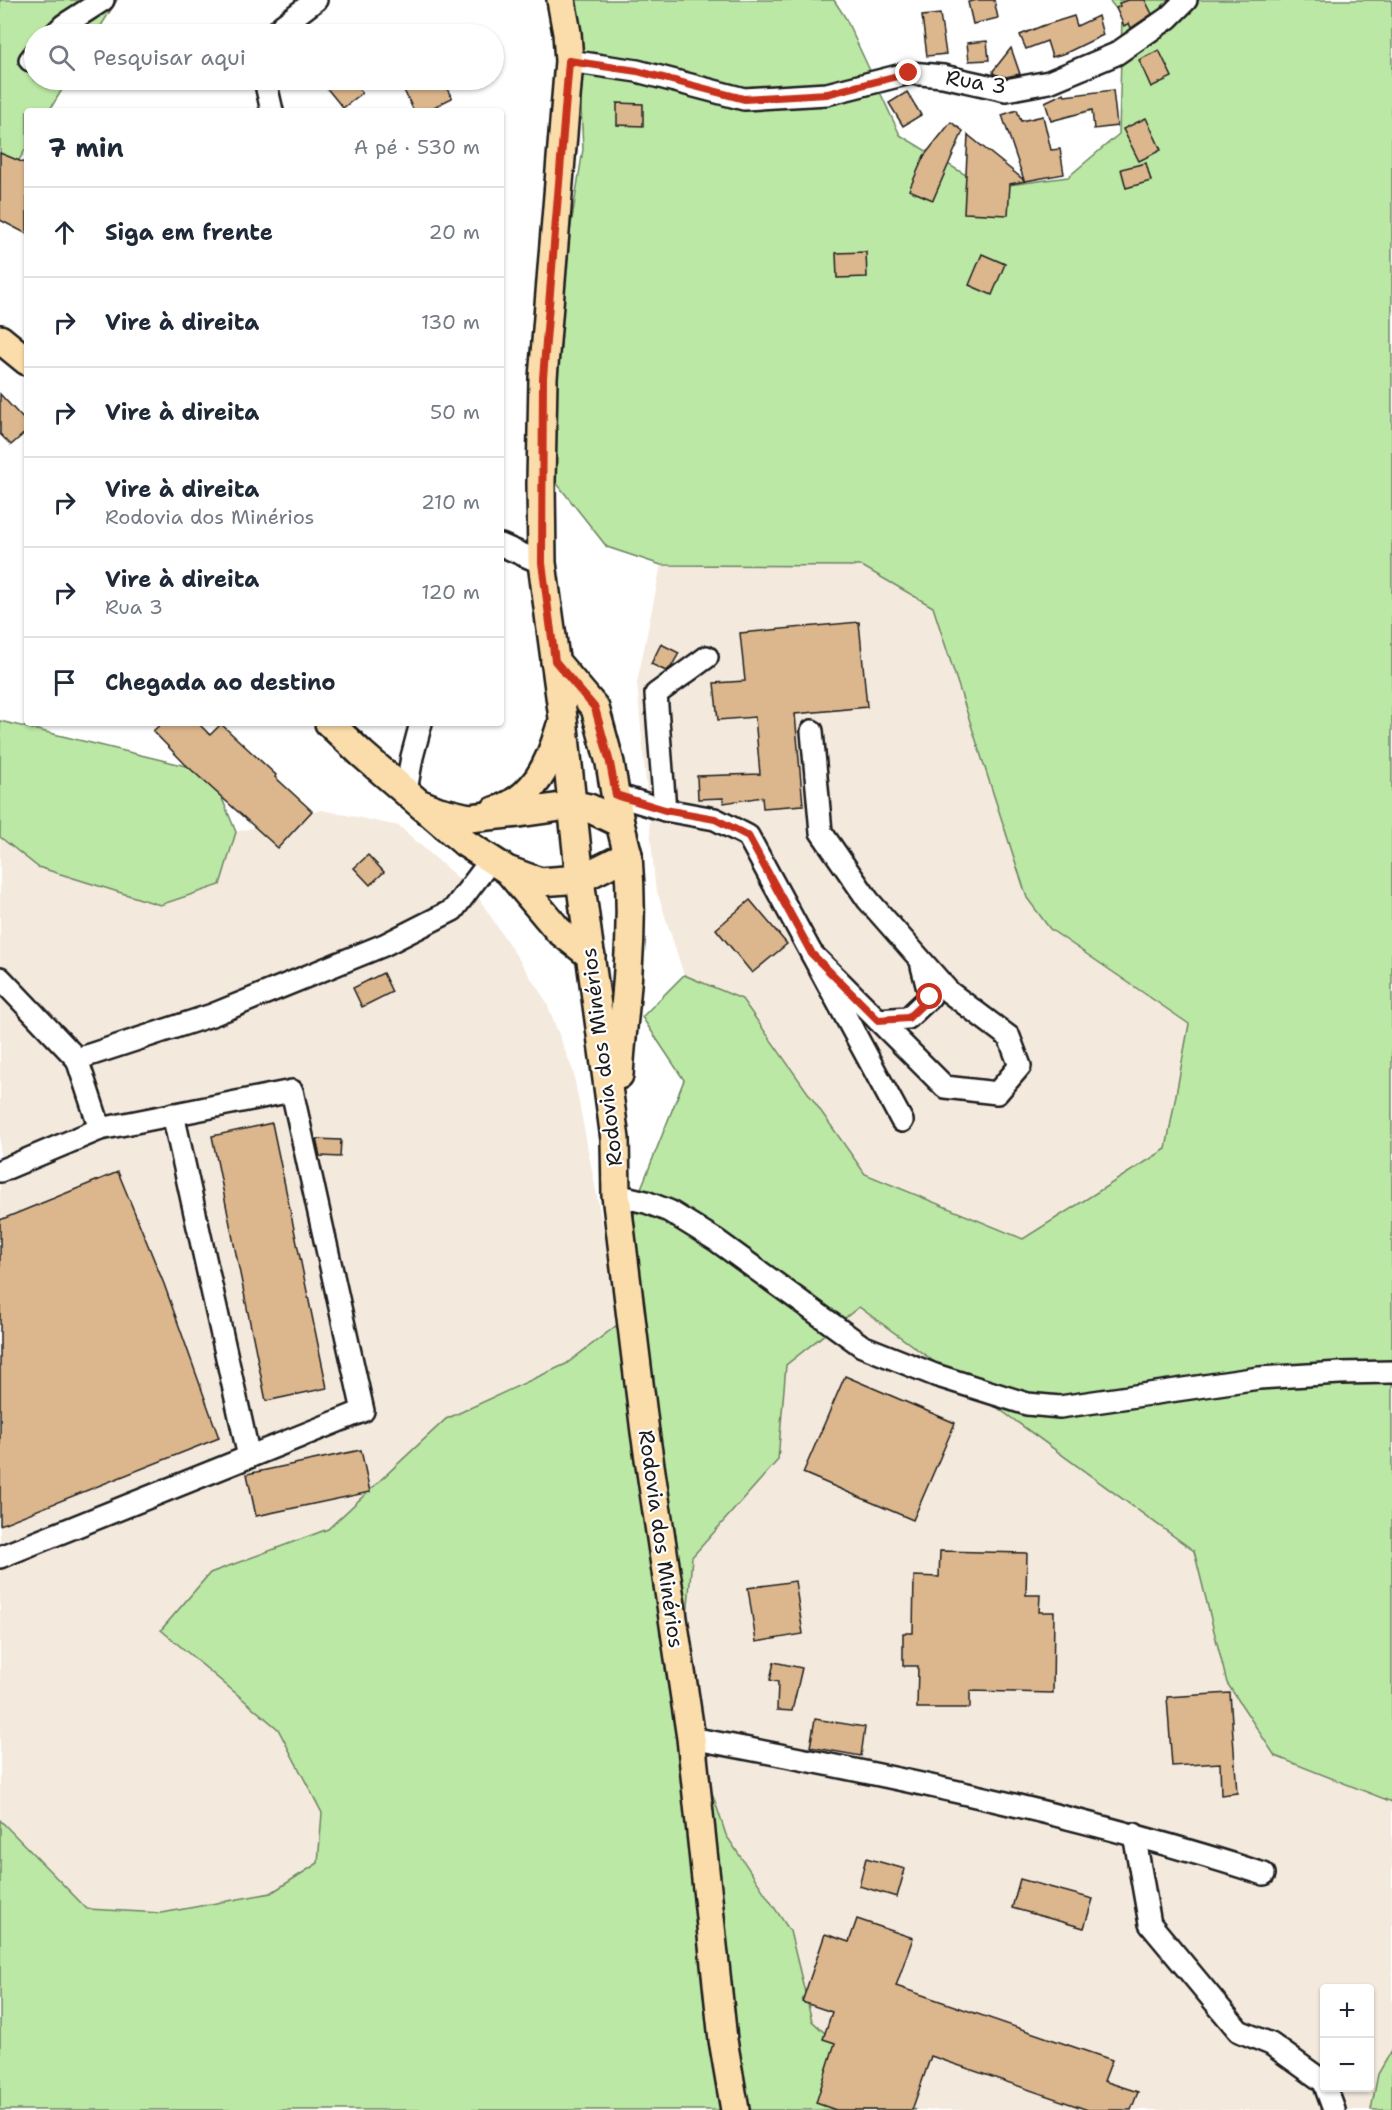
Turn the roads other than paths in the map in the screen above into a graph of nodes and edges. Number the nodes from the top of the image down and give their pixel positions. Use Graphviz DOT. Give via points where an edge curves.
graph roads {
  1 [pos="103,0"];
  2 [pos="316,0"];
  3 [pos="561,0"];
  4 [pos="1186,0"];
  5 [pos="66,24"];
  6 [pos="285,24"];
  7 [pos="569,61"];
  8 [pos="267,90"];
  9 [pos="271,108"];
  10 [pos="0,339"];
  11 [pos="24,359"];
  12 [pos="504,546"];
  13 [pos="542,563"];
  14 [pos="707,657"];
  15 [pos="555,661"];
  16 [pos="563,718"];
  17 [pos="332,726"];
  18 [pos="420,726"];
  19 [pos="812,731"];
  20 [pos="616,795"];
  21 [pos="412,797"];
  22 [pos="572,806"];
  23 [pos="665,810"];
  24 [pos="469,818"];
  25 [pos="620,824"];
  26 [pos="628,855"];
  27 [pos="499,865"];
  28 [pos="580,879"];
  29 [pos="812,954"];
  30 [pos="591,956"];
  31 [pos="921,960"];
  32 [pos="0,978"];
  33 [pos="878,1020"];
  34 [pos="77,1059"];
  35 [pos="173,1114"];
  36 [pos="902,1121"];
  37 [pos="100,1129"];
  38 [pos="615,1139"];
  39 [pos="0,1171"];
  40 [pos="616,1195"];
  41 [pos="1392,1372"];
  42 [pos="249,1457"];
  43 [pos="0,1557"];
  44 [pos="691,1738"];
  45 [pos="1134,1834"];
  46 [pos="1264,1874"];
  47 [pos="1320,2079"];
  48 [pos="1327,2092"];
  49 [pos="735,2110"];
  50 [pos="1334,2110"];
  1 -- 5 [label="street"];
  2 -- 6 [label="street"];
  3 -- 7 [label="main road, Rodovia dos Minérios"];
  4 -- 7 [label="street, Rua 3" via="1168,18 1116,54 1049,82 1006,90 909,73 827,94 744,99 637,71"];
  7 -- 13 [label="main road, Rodovia dos Minérios" via="543,378"];
  8 -- 9 [label="street"];
  10 -- 11 [label="main road"];
  12 -- 13 [label="street"];
  13 -- 15 [label="main road, Rodovia dos Minérios"];
  14 -- 23 [label="street" via="656,694"];
  15 -- 16 [label="main road, Rodovia dos Minérios"];
  15 -- 20 [label="main road" via="595,708"];
  16 -- 22 [label="main road, Rodovia dos Minérios"];
  16 -- 24 [label="main road" via="552,757 526,793 512,804"];
  17 -- 21 [label="main road"];
  18 -- 21 [label="street" via="412,757"];
  19 -- 31 [label="street" via="820,832 868,900"];
  20 -- 23 [label="street"];
  20 -- 25 [label="main road"];
  21 -- 24 [label="main road" via="439,811"];
  21 -- 27 [label="main road" via="465,843"];
  22 -- 24 [label="main road"];
  22 -- 25 [label="main road" via="589,808"];
  22 -- 28 [label="main road, Rodovia dos Minérios"];
  23 -- 29 [label="street" via="715,819 748,836"];
  25 -- 26 [label="main road"];
  26 -- 28 [label="main road"];
  26 -- 38 [label="main road" via="628,971"];
  27 -- 28 [label="main road" via="540,882"];
  27 -- 30 [label="main road" via="558,930"];
  27 -- 34 [label="street" via="453,910 384,945 212,1015"];
  28 -- 30 [label="main road, Rodovia dos Minérios"];
  29 -- 33 [label="street"];
  29 -- 36 [label="street"];
  30 -- 38 [label="main road, Rodovia dos Minérios"];
  31 -- 33 [label="street" via="930,997 908,1018"];
  31 -- 33 [label="street" via="949,992 1010,1036 1020,1066 997,1093 945,1087"];
  32 -- 34 [label="street"];
  34 -- 37 [label="street"];
  35 -- 37 [label="street"];
  35 -- 42 [label="street"];
  35 -- 42 [label="street" via="292,1090 318,1205 363,1411"];
  37 -- 39 [label="street"];
  38 -- 40 [label="main road, Rodovia dos Minérios"];
  40 -- 41 [label="street" via="669,1211 716,1240 862,1346 935,1375 1027,1404 1060,1407 1259,1378"];
  40 -- 44 [label="main road, Rodovia dos Minérios" via="645,1432"];
  42 -- 43 [label="street"];
  44 -- 45 [label="street" via="805,1759"];
  44 -- 49 [label="main road, Rodovia dos Minérios" via="723,2040"];
  45 -- 46 [label="street"];
  45 -- 47 [label="street" via="1150,1924 1239,2031 1271,2044"];
  48 -- 50 [label="street"];
}
